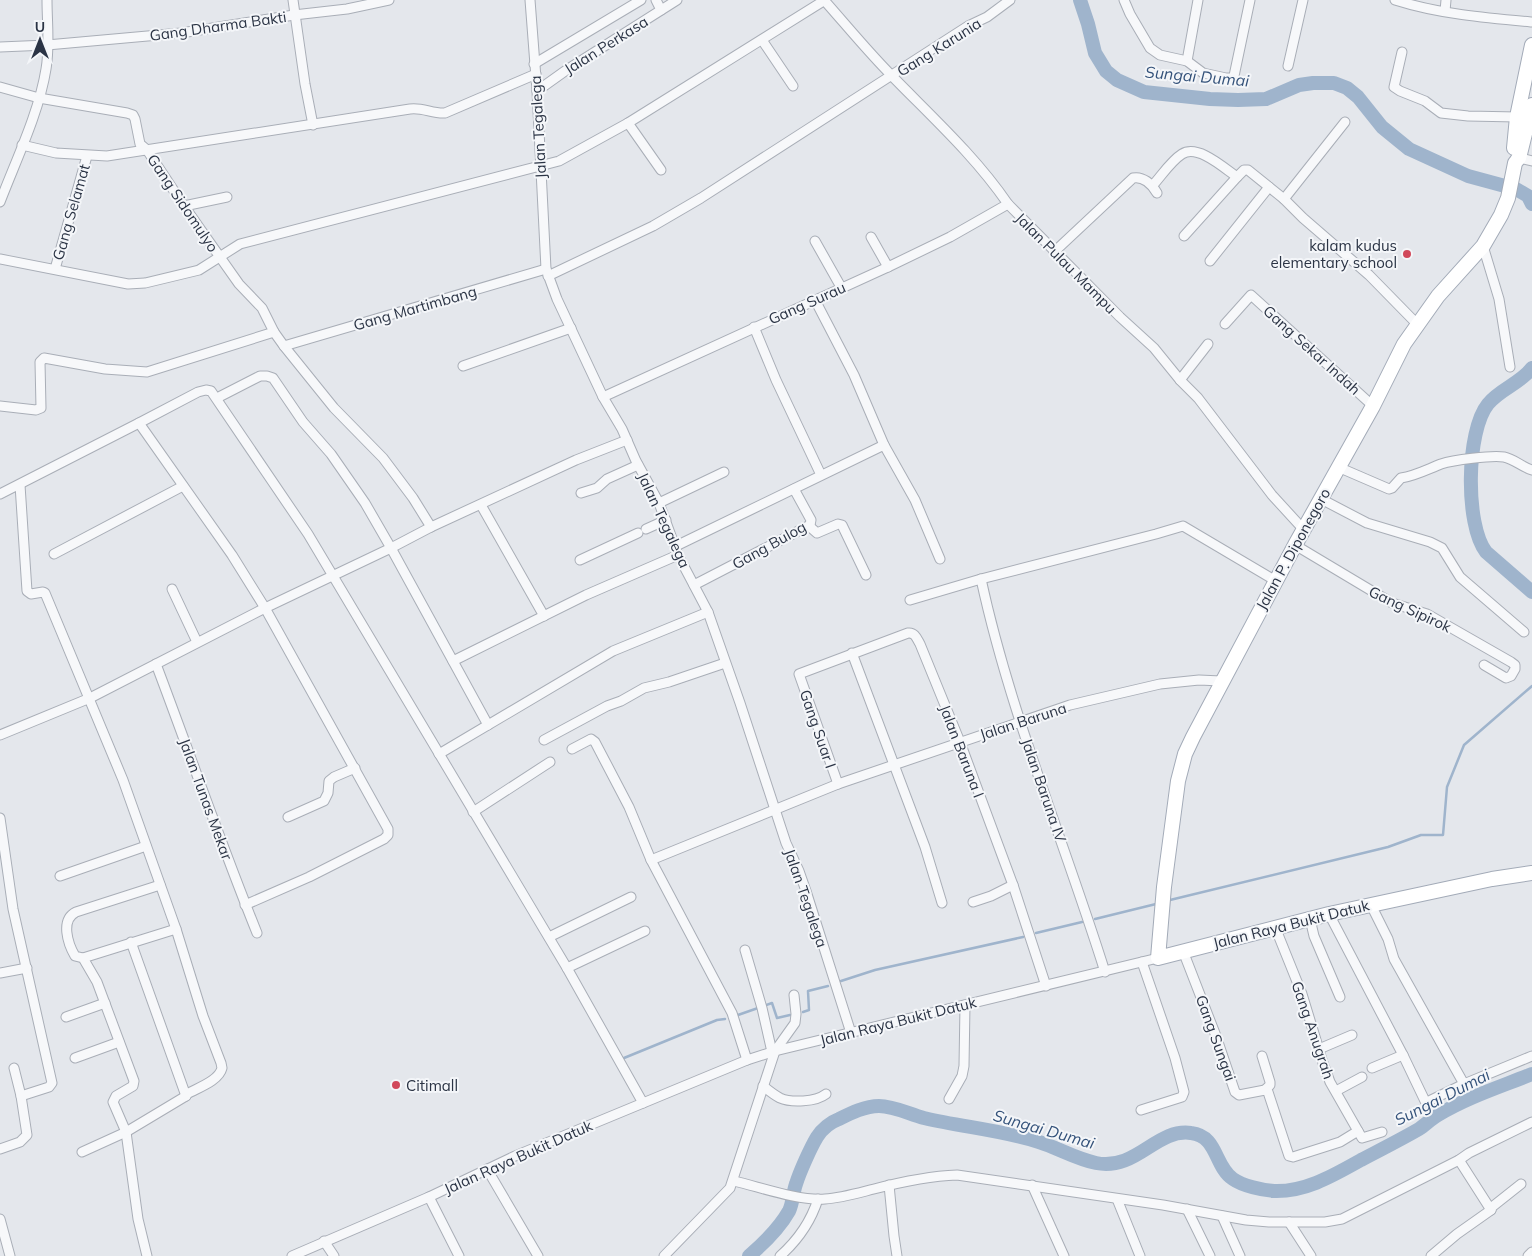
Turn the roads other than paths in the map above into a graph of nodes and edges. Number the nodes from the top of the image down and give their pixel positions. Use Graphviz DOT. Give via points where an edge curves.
graph roads {
  1 [pos="47,0"];
  2 [pos="293,0"];
  3 [pos="389,0"];
  4 [pos="530,0"];
  5 [pos="641,0"];
  6 [pos="656,0"];
  7 [pos="677,0"];
  8 [pos="825,0"];
  9 [pos="1010,0"];
  10 [pos="1124,0"];
  11 [pos="1198,0"];
  12 [pos="1250,0"];
  13 [pos="1303,0"];
  14 [pos="1395,0"];
  15 [pos="1446,0"];
  16 [pos="347,4"];
  17 [pos="661,10"];
  18 [pos="1444,11"];
  19 [pos="294,15"];
  20 [pos="1532,22"];
  21 [pos="762,40"];
  22 [pos="48,44"];
  23 [pos="1532,45"];
  24 [pos="0,47"];
  25 [pos="1402,52"];
  26 [pos="1187,61"];
  27 [pos="534,64"];
  28 [pos="1288,66"];
  29 [pos="536,74"];
  30 [pos="891,76"];
  31 [pos="793,86"];
  32 [pos="0,87"];
  33 [pos="537,91"];
  34 [pos="39,98"];
  35 [pos="1528,113"];
  36 [pos="1345,122"];
  37 [pos="628,123"];
  38 [pos="313,124"];
  39 [pos="22,145"];
  40 [pos="147,150"];
  41 [pos="87,156"];
  42 [pos="1519,162"];
  43 [pos="540,166"];
  44 [pos="661,170"];
  45 [pos="1237,177"];
  46 [pos="3,184"];
  47 [pos="1269,187"];
  48 [pos="226,197"];
  49 [pos="1284,199"];
  50 [pos="0,202"];
  51 [pos="1008,204"];
  52 [pos="184,206"];
  53 [pos="1184,236"];
  54 [pos="871,237"];
  55 [pos="815,241"];
  56 [pos="1483,246"];
  57 [pos="1054,252"];
  58 [pos="219,256"];
  59 [pos="0,259"];
  60 [pos="1210,261"];
  61 [pos="888,267"];
  62 [pos="55,269"];
  63 [pos="547,273"];
  64 [pos="841,288"];
  65 [pos="815,300"];
  66 [pos="1225,324"];
  67 [pos="1418,325"];
  68 [pos="754,327"];
  69 [pos="571,328"];
  70 [pos="274,332"];
  71 [pos="1208,344"];
  72 [pos="284,346"];
  73 [pos="463,366"];
  74 [pos="1510,367"];
  75 [pos="1180,380"];
  76 [pos="603,397"];
  77 [pos="217,398"];
  78 [pos="0,406"];
  79 [pos="1373,406"];
  80 [pos="140,424"];
  81 [pos="627,440"];
  82 [pos="884,444"];
  83 [pos="638,465"];
  84 [pos="1338,467"];
  85 [pos="1532,470"];
  86 [pos="724,472"];
  87 [pos="821,475"];
  88 [pos="20,485"];
  89 [pos="183,486"];
  90 [pos="794,489"];
  91 [pos="581,492"];
  92 [pos="0,494"];
  93 [pos="1321,499"];
  94 [pos="659,503"];
  95 [pos="481,505"];
  96 [pos="666,520"];
  97 [pos="809,526"];
  98 [pos="431,527"];
  99 [pos="1304,530"];
  100 [pos="1295,545"];
  101 [pos="391,548"];
  102 [pos="677,550"];
  103 [pos="54,554"];
  104 [pos="940,559"];
  105 [pos="580,560"];
  106 [pos="333,575"];
  107 [pos="866,575"];
  108 [pos="981,578"];
  109 [pos="1276,580"];
  110 [pos="694,585"];
  111 [pos="172,589"];
  112 [pos="910,600"];
  113 [pos="264,608"];
  114 [pos="708,612"];
  115 [pos="544,616"];
  116 [pos="1524,632"];
  117 [pos="197,642"];
  118 [pos="852,653"];
  119 [pos="453,661"];
  120 [pos="725,663"];
  121 [pos="156,664"];
  122 [pos="1484,665"];
  123 [pos="799,674"];
  124 [pos="1221,681"];
  125 [pos="90,698"];
  126 [pos="1021,721"];
  127 [pos="488,725"];
  128 [pos="0,735"];
  129 [pos="544,740"];
  130 [pos="960,742"];
  131 [pos="572,749"];
  132 [pos="439,754"];
  133 [pos="550,762"];
  134 [pos="894,764"];
  135 [pos="355,768"];
  136 [pos="838,784"];
  137 [pos="775,809"];
  138 [pos="473,812"];
  139 [pos="288,817"];
  140 [pos="0,818"];
  141 [pos="146,846"];
  142 [pos="651,860"];
  143 [pos="1532,873"];
  144 [pos="60,876"];
  145 [pos="160,885"];
  146 [pos="1013,885"];
  147 [pos="631,897"];
  148 [pos="973,902"];
  149 [pos="942,903"];
  150 [pos="246,905"];
  151 [pos="1371,905"];
  152 [pos="1329,914"];
  153 [pos="1310,919"];
  154 [pos="1275,927"];
  155 [pos="176,929"];
  156 [pos="645,931"];
  157 [pos="257,933"];
  158 [pos="549,937"];
  159 [pos="131,942"];
  160 [pos="745,950"];
  161 [pos="1183,951"];
  162 [pos="83,958"];
  163 [pos="1158,958"];
  164 [pos="1142,962"];
  165 [pos="27,968"];
  166 [pos="567,968"];
  167 [pos="0,972"];
  168 [pos="1105,972"];
  169 [pos="1046,986"];
  170 [pos="794,995"];
  171 [pos="1340,997"];
  172 [pos="105,1003"];
  173 [pos="965,1005"];
  174 [pos="66,1017"];
  175 [pos="851,1033"];
  176 [pos="1352,1035"];
  177 [pos="119,1042"];
  178 [pos="1319,1049"];
  179 [pos="774,1052"];
  180 [pos="1403,1055"];
  181 [pos="1262,1056"];
  182 [pos="1532,1056"];
  183 [pos="75,1058"];
  184 [pos="747,1060"];
  185 [pos="14,1068"];
  186 [pos="1372,1068"];
  187 [pos="1362,1077"];
  188 [pos="1464,1084"];
  189 [pos="763,1086"];
  190 [pos="1266,1090"];
  191 [pos="1336,1091"];
  192 [pos="826,1094"];
  193 [pos="21,1096"];
  194 [pos="186,1096"];
  195 [pos="950,1099"];
  196 [pos="643,1103"];
  197 [pos="1141,1110"];
  198 [pos="1532,1122"];
  199 [pos="1358,1131"];
  200 [pos="126,1132"];
  201 [pos="1382,1132"];
  202 [pos="0,1149"];
  203 [pos="82,1152"];
  204 [pos="1459,1160"];
  205 [pos="487,1169"];
  206 [pos="734,1181"];
  207 [pos="1521,1184"];
  208 [pos="889,1185"];
  209 [pos="1032,1185"];
  210 [pos="429,1197"];
  211 [pos="818,1199"];
  212 [pos="1117,1199"];
  213 [pos="1187,1210"];
  214 [pos="1491,1210"];
  215 [pos="1222,1216"];
  216 [pos="0,1218"];
  217 [pos="1289,1222"];
  218 [pos="324,1241"];
  219 [pos="1532,1252"];
  220 [pos="10,1256"];
  221 [pos="147,1256"];
  222 [pos="292,1256"];
  223 [pos="334,1256"];
  224 [pos="459,1256"];
  225 [pos="538,1256"];
  226 [pos="664,1256"];
  227 [pos="780,1256"];
  228 [pos="898,1256"];
  229 [pos="1064,1256"];
  230 [pos="1140,1256"];
  231 [pos="1210,1256"];
  232 [pos="1240,1256"];
  233 [pos="1311,1256"];
  234 [pos="1431,1256"];
  235 [pos="1528,1256"];
  1 -- 22 [label="street"];
  2 -- 19 [label="street"];
  3 -- 16 [label="street, Gang Dharma Bakti"];
  4 -- 27 [label="street, Jalan Tegalega"];
  5 -- 27 [label="street"];
  6 -- 17 [label="street"];
  7 -- 17 [label="street, Jalan Perkasa"];
  8 -- 21 [label="street"];
  8 -- 30 [label="street, Jalan Pulau Mampu"];
  9 -- 30 [label="street, Gang Karunia"];
  10 -- 26 [label="street" via="1150,48 1160,55"];
  11 -- 26 [label="street"];
  12 -- 26 [label="street" via="1234,76 1226,78 1203,73"];
  13 -- 28 [label="street"];
  14 -- 18 [label="street"];
  15 -- 18 [label="street"];
  16 -- 19 [label="street, Gang Dharma Bakti"];
  17 -- 33 [label="street, Jalan Perkasa"];
  18 -- 20 [label="street"];
  19 -- 22 [label="street, Gang Dharma Bakti" via="181,33"];
  19 -- 38 [label="street"];
  21 -- 31 [label="street"];
  21 -- 37 [label="street"];
  22 -- 24 [label="street, Gang Dharma Bakti"];
  22 -- 34 [label="street" via="46,72"];
  23 -- 35 [label="main road"];
  25 -- 35 [label="street" via="1394,87 1442,113 1468,116"];
  27 -- 29 [label="street, Jalan Tegalega"];
  29 -- 33 [label="street, Jalan Tegalega"];
  29 -- 38 [label="street" via="445,113 415,108"];
  30 -- 51 [label="street, Jalan Pulau Mampu" via="968,152"];
  30 -- 63 [label="street, Gang Karunia" via="672,215"];
  32 -- 34 [label="street"];
  33 -- 43 [label="street, Jalan Tegalega"];
  34 -- 39 [label="street"];
  34 -- 40 [label="street, Gang Sidomulyo" via="131,114 136,119 140,144"];
  35 -- 42 [label="main road, Jalan P. Diponegoro"];
  36 -- 49 [label="street"];
  37 -- 43 [label="street" via="559,162"];
  37 -- 44 [label="street"];
  38 -- 40 [label="street"];
  39 -- 41 [label="street"];
  39 -- 46 [label="street"];
  40 -- 41 [label="street"];
  40 -- 52 [label="street, Gang Sidomulyo"];
  41 -- 62 [label="street, Gang Selamat"];
  42 -- 56 [label="main road, Jalan P. Diponegoro" via="1501,215"];
  43 -- 58 [label="street" via="240,244"];
  43 -- 63 [label="street, Jalan Tegalega"];
  45 -- 47 [label="street" via="1248,170"];
  45 -- 53 [label="street"];
  45 -- 57 [label="street" via="1205,155 1189,151 1181,155 1155,189 1140,177 1130,180"];
  46 -- 50 [label="street"];
  47 -- 49 [label="street"];
  47 -- 60 [label="street"];
  48 -- 52 [label="street"];
  49 -- 67 [label="street"];
  51 -- 57 [label="street, Jalan Pulau Mampu"];
  51 -- 61 [label="street, Gang Surau"];
  52 -- 58 [label="street, Gang Sidomulyo"];
  54 -- 61 [label="street"];
  55 -- 64 [label="street"];
  56 -- 67 [label="main road, Jalan P. Diponegoro" via="1438,296"];
  56 -- 74 [label="street" via="1499,298"];
  57 -- 75 [label="street, Jalan Pulau Mampu" via="1154,348"];
  58 -- 62 [label="street" via="199,270 138,284"];
  58 -- 70 [label="street, Gang Sidomulyo" via="262,308"];
  59 -- 62 [label="street"];
  61 -- 64 [label="street, Gang Surau"];
  63 -- 69 [label="street, Jalan Tegalega"];
  63 -- 72 [label="street, Gang Martimbang"];
  64 -- 65 [label="street, Gang Surau"];
  65 -- 68 [label="street, Gang Surau"];
  65 -- 82 [label="street" via="854,375"];
  66 -- 79 [label="street, Gang Sekar Indah" via="1251,295"];
  67 -- 79 [label="main road, Jalan P. Diponegoro" via="1404,344"];
  68 -- 76 [label="street, Gang Surau"];
  68 -- 87 [label="street"];
  69 -- 73 [label="street"];
  69 -- 76 [label="street, Jalan Tegalega"];
  70 -- 72 [label="street, Gang Sidomulyo"];
  70 -- 78 [label="street" via="147,372 44,358 40,362 41,408"];
  71 -- 75 [label="street"];
  72 -- 98 [label="street, Gang Sidomulyo" via="334,408 383,458"];
  75 -- 99 [label="street, Jalan Pulau Mampu"];
  76 -- 81 [label="street, Jalan Tegalega"];
  77 -- 80 [label="street" via="209,390 198,392"];
  77 -- 101 [label="street" via="260,376 273,378 331,454"];
  77 -- 106 [label="street"];
  79 -- 84 [label="main road, Jalan P. Diponegoro"];
  80 -- 88 [label="street"];
  80 -- 89 [label="street"];
  81 -- 83 [label="street, Jalan Tegalega"];
  81 -- 95 [label="street"];
  82 -- 87 [label="street"];
  82 -- 104 [label="street" via="915,500"];
  83 -- 91 [label="street" via="607,479 597,488"];
  83 -- 94 [label="street, Jalan Tegalega"];
  84 -- 85 [label="street" via="1389,489 1401,478 1460,460 1507,457"];
  84 -- 93 [label="main road, Jalan P. Diponegoro"];
  86 -- 94 [label="street"];
  87 -- 90 [label="street"];
  88 -- 92 [label="street"];
  88 -- 125 [label="street" via="27,591 31,594 45,593"];
  89 -- 103 [label="street"];
  89 -- 113 [label="street" via="232,555"];
  90 -- 97 [label="street, Gang Bulog" via="811,520"];
  90 -- 102 [label="street"];
  93 -- 99 [label="main road, Jalan P. Diponegoro"];
  93 -- 116 [label="street" via="1367,523 1442,548 1460,577"];
  94 -- 96 [label="street, Jalan Tegalega"];
  95 -- 98 [label="street"];
  95 -- 115 [label="street"];
  96 -- 102 [label="street, Jalan Tegalega"];
  96 -- 105 [label="street"];
  97 -- 107 [label="street" via="817,533 842,525"];
  97 -- 110 [label="street, Gang Bulog"];
  98 -- 101 [label="street"];
  99 -- 100 [label="main road, Jalan P. Diponegoro"];
  100 -- 109 [label="main road, Jalan P. Diponegoro"];
  100 -- 122 [label="street, Gang Sipirok" via="1392,603 1427,614 1512,662 1515,669 1506,678"];
  101 -- 106 [label="street"];
  101 -- 119 [label="street"];
  102 -- 110 [label="street, Jalan Tegalega"];
  102 -- 115 [label="street"];
  106 -- 113 [label="street"];
  106 -- 132 [label="street"];
  108 -- 109 [label="street" via="1183,526"];
  108 -- 112 [label="street"];
  108 -- 126 [label="street, Jalan Baruna IV" via="992,628"];
  109 -- 124 [label="main road, Jalan P. Diponegoro"];
  110 -- 114 [label="street, Jalan Tegalega"];
  111 -- 117 [label="street"];
  113 -- 117 [label="street"];
  113 -- 135 [label="street"];
  114 -- 120 [label="street, Jalan Tegalega"];
  114 -- 127 [label="street" via="614,651"];
  115 -- 119 [label="street"];
  117 -- 121 [label="street"];
  118 -- 123 [label="street, Jalan Baruna I"];
  118 -- 130 [label="street, Jalan Baruna I" via="908,633 914,634"];
  118 -- 134 [label="street"];
  119 -- 127 [label="street"];
  120 -- 129 [label="street" via="644,688"];
  120 -- 137 [label="street, Jalan Tegalega"];
  121 -- 125 [label="street"];
  121 -- 150 [label="street, Jalan Tunas Mekar"];
  123 -- 136 [label="street, Gang Suar I"];
  124 -- 126 [label="street, Jalan Baruna" via="1190,680 1129,690"];
  124 -- 163 [label="main road, Jalan P. Diponegoro" via="1181,767 1164,887"];
  125 -- 128 [label="street"];
  125 -- 141 [label="street"];
  126 -- 130 [label="street, Jalan Baruna"];
  126 -- 168 [label="street, Jalan Baruna IV"];
  127 -- 132 [label="street"];
  130 -- 134 [label="street, Jalan Baruna"];
  130 -- 146 [label="street, Jalan Baruna I"];
  131 -- 142 [label="street" via="594,740 621,790"];
  132 -- 138 [label="street"];
  133 -- 138 [label="street"];
  134 -- 136 [label="street, Jalan Baruna"];
  134 -- 149 [label="street"];
  135 -- 139 [label="street" via="329,781 324,801"];
  135 -- 150 [label="street" via="387,825 386,837"];
  136 -- 137 [label="street, Jalan Baruna"];
  137 -- 142 [label="street, Jalan Baruna"];
  137 -- 175 [label="street, Jalan Tegalega"];
  138 -- 158 [label="street"];
  140 -- 165 [label="street"];
  141 -- 144 [label="street"];
  141 -- 145 [label="street"];
  142 -- 184 [label="street" via="732,1013"];
  143 -- 151 [label="main road, Jalan Raya Bukit Datuk"];
  145 -- 155 [label="street"];
  145 -- 162 [label="street" via="70,915 67,928 70,946 75,956"];
  146 -- 148 [label="street"];
  146 -- 169 [label="street, Jalan Baruna I"];
  147 -- 158 [label="street"];
  150 -- 157 [label="street, Jalan Tunas Mekar"];
  151 -- 152 [label="main road, Jalan Raya Bukit Datuk"];
  151 -- 188 [label="street" via="1394,959"];
  152 -- 153 [label="main road, Jalan Raya Bukit Datuk"];
  152 -- 180 [label="street"];
  153 -- 154 [label="main road, Jalan Raya Bukit Datuk"];
  153 -- 171 [label="street"];
  154 -- 161 [label="main road, Jalan Raya Bukit Datuk"];
  154 -- 178 [label="street, Gang Anugrah" via="1302,994"];
  155 -- 159 [label="street"];
  155 -- 194 [label="street" via="222,1068 218,1076"];
  156 -- 166 [label="street"];
  158 -- 166 [label="street"];
  159 -- 162 [label="street"];
  159 -- 194 [label="street"];
  160 -- 179 [label="street"];
  161 -- 163 [label="main road, Jalan Raya Bukit Datuk"];
  161 -- 190 [label="street, Gang Sungai" via="1235,1092"];
  162 -- 172 [label="street"];
  163 -- 164 [label="street, Jalan Raya Bukit Datuk"];
  164 -- 168 [label="street, Jalan Raya Bukit Datuk"];
  164 -- 197 [label="street" via="1184,1092 1182,1097"];
  165 -- 167 [label="street"];
  165 -- 193 [label="street" via="52,1083 49,1087"];
  166 -- 196 [label="street"];
  168 -- 169 [label="street, Jalan Raya Bukit Datuk"];
  169 -- 173 [label="street, Jalan Raya Bukit Datuk"];
  170 -- 179 [label="street" via="795,1023"];
  172 -- 174 [label="street"];
  172 -- 177 [label="street"];
  173 -- 175 [label="street, Jalan Raya Bukit Datuk"];
  173 -- 195 [label="street" via="964,1066"];
  175 -- 179 [label="street, Jalan Raya Bukit Datuk"];
  176 -- 178 [label="street"];
  177 -- 183 [label="street"];
  177 -- 200 [label="street" via="134,1083 113,1100"];
  178 -- 191 [label="street, Gang Anugrah"];
  179 -- 184 [label="street, Jalan Raya Bukit Datuk"];
  179 -- 189 [label="street"];
  180 -- 186 [label="street"];
  180 -- 188 [label="street" via="1424,1101"];
  181 -- 190 [label="street" via="1270,1082"];
  182 -- 188 [label="street"];
  184 -- 196 [label="street, Jalan Raya Bukit Datuk"];
  185 -- 193 [label="street"];
  187 -- 191 [label="street"];
  189 -- 192 [label="street" via="780,1098 791,1101 818,1099"];
  189 -- 206 [label="street"];
  190 -- 199 [label="street" via="1272,1099 1289,1156 1340,1142"];
  191 -- 199 [label="street, Gang Anugrah"];
  193 -- 202 [label="street" via="27,1135 22,1141"];
  194 -- 200 [label="street"];
  196 -- 205 [label="street, Jalan Raya Bukit Datuk"];
  198 -- 204 [label="street"];
  199 -- 201 [label="street" via="1363,1138"];
  200 -- 203 [label="street"];
  200 -- 221 [label="street" via="138,1220"];
  204 -- 214 [label="street"];
  204 -- 217 [label="street" via="1337,1221"];
  205 -- 210 [label="street, Jalan Raya Bukit Datuk"];
  205 -- 225 [label="street"];
  206 -- 211 [label="street"];
  206 -- 226 [label="street" via="726,1194"];
  207 -- 214 [label="street"];
  208 -- 209 [label="street" via="958,1175"];
  208 -- 211 [label="street" via="833,1199"];
  208 -- 228 [label="street"];
  209 -- 212 [label="street"];
  209 -- 229 [label="street"];
  210 -- 218 [label="street, Jalan Raya Bukit Datuk"];
  210 -- 224 [label="street"];
  211 -- 227 [label="street" via="812,1215"];
  212 -- 213 [label="street"];
  212 -- 230 [label="street"];
  213 -- 215 [label="street"];
  213 -- 231 [label="street"];
  214 -- 234 [label="street"];
  215 -- 217 [label="street"];
  215 -- 232 [label="street"];
  216 -- 220 [label="street"];
  217 -- 233 [label="street"];
  218 -- 222 [label="street, Jalan Raya Bukit Datuk"];
  218 -- 223 [label="street"];
  219 -- 235 [label="street"];
}
